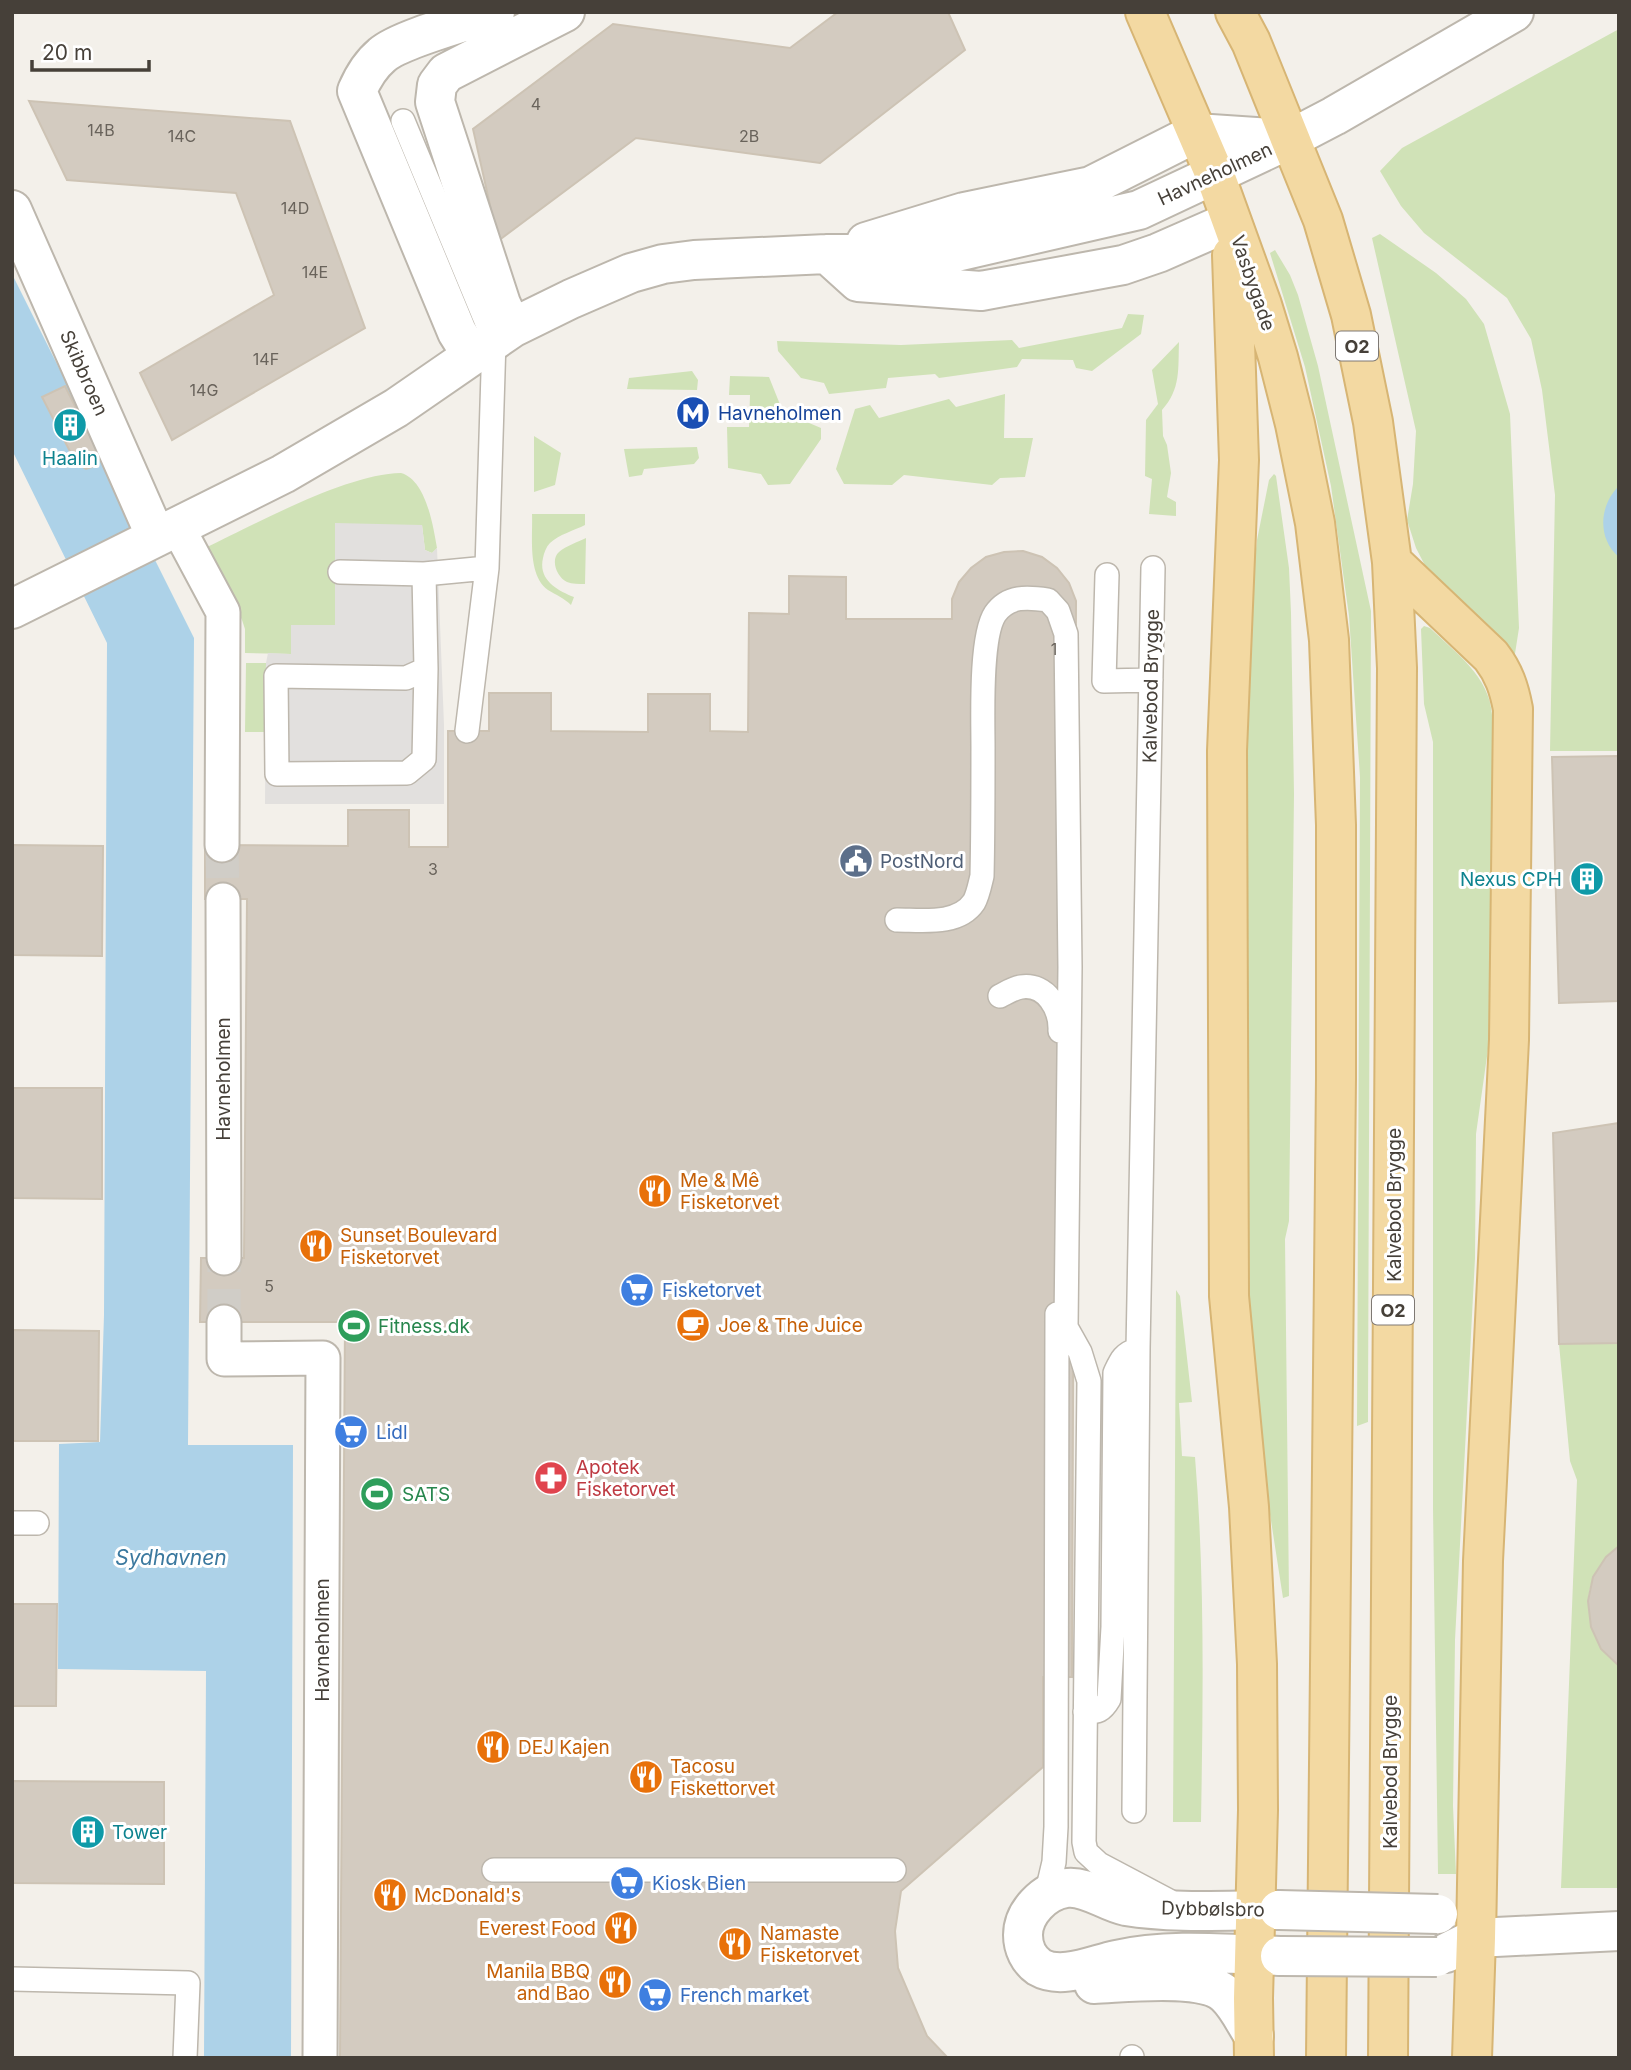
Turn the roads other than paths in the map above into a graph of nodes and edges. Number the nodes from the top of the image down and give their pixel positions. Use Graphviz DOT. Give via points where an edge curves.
graph roads {
  1 [pos="495,12"];
  2 [pos="565,12"];
  3 [pos="1145,12"];
  4 [pos="1235,12"];
  5 [pos="1514,12"];
  6 [pos="403,121"];
  7 [pos="1196,133"];
  8 [pos="1290,139"];
  9 [pos="1214,175"];
  10 [pos="12,209"];
  11 [pos="1231,221"];
  12 [pos="827,254"];
  13 [pos="493,342"];
  14 [pos="161,534"];
  15 [pos="1392,562"];
  16 [pos="487,568"];
  17 [pos="1153,569"];
  18 [pos="340,572"];
  19 [pos="424,574"];
  20 [pos="1108,575"];
  21 [pos="12,608"];
  22 [pos="426,668"];
  23 [pos="1152,680"];
  24 [pos="467,731"];
  25 [pos="222,845"];
  26 [pos="223,900"];
  27 [pos="897,920"];
  28 [pos="1000,996"];
  29 [pos="224,1258"];
  30 [pos="223,1322"];
  31 [pos="1138,1349"];
  32 [pos="12,1523"];
  33 [pos="37,1523"];
  34 [pos="1085,1712"];
  35 [pos="1134,1811"];
  36 [pos="494,1870"];
  37 [pos="894,1870"];
  38 [pos="1046,1896"];
  39 [pos="1184,1910"];
  40 [pos="1267,1910"];
  41 [pos="1609,1930"];
  42 [pos="1476,1938"];
  43 [pos="1267,1956"];
  44 [pos="1052,1972"];
  45 [pos="12,1979"];
  46 [pos="1254,2047"];
  47 [pos="185,2058"];
  48 [pos="320,2058"];
  49 [pos="1326,2058"];
  50 [pos="1388,2058"];
  51 [pos="1472,2058"];
  1 -- 13 [label="street" via="384,53 366,72 357,91 457,332"];
  2 -- 13 [label="street" via="446,73 437,85 435,102 501,304"];
  3 -- 7 [label="main road, Vasbygade"];
  4 -- 8 [label="main road, O2"];
  5 -- 8 [label="street"];
  6 -- 13 [label="lane"];
  7 -- 8 [label="street, Havneholmen"];
  7 -- 9 [label="main road, Vasbygade"];
  7 -- 12 [label="street, Havneholmen" via="1091,186 964,212"];
  8 -- 9 [label="street, Havneholmen"];
  8 -- 15 [label="main road, O2" via="1323,220 1351,315 1373,422"];
  9 -- 11 [label="main road, Vasbygade"];
  9 -- 12 [label="street, Havneholmen" via="1139,209 952,253"];
  10 -- 14 [label="street, Skibbroen"];
  11 -- 12 [label="street" via="1123,265 981,290 858,282"];
  11 -- 40 [label="main road" via="1239,460 1227,751 1229,1296 1249,1507 1258,1810"];
  11 -- 49 [label="main road, Vasbygade" via="1262,305 1308,487 1331,680 1336,1078"];
  12 -- 13 [label="street, Havneholmen" via="663,264 607,283"];
  13 -- 14 [label="street, Havneholmen" via="396,408 294,467"];
  13 -- 16 [label="lane"];
  14 -- 21 [label="street, Havneholmen"];
  14 -- 25 [label="street" via="223,612"];
  15 -- 42 [label="main road" via="1491,656 1503,673 1513,709 1509,1040 1483,1561"];
  15 -- 50 [label="main road, Kalvebod Brygge / O2" via="1397,668"];
  16 -- 19 [label="lane"];
  16 -- 24 [label="lane"];
  17 -- 23 [label="lane, Kalvebod Brygge"];
  18 -- 19 [label="lane"];
  19 -- 22 [label="lane"];
  20 -- 23 [label="lane" via="1104,681"];
  22 -- 22 [label="lane" via="424,759 407,773 277,774 276,676 406,678"];
  23 -- 31 [label="lane, Kalvebod Brygge"];
  26 -- 29 [label="street, Havneholmen"];
  27 -- 34 [label="lane" via="962,915 975,901 982,876 983,678 988,636 994,615 1008,601 1026,596 1048,600 1058,611 1066,634 1070,967 1066,1327 1089,1381"];
  28 -- 38 [label="lane" via="1020,987 1046,994 1056,1006 1060,1025 1056,1842"];
  30 -- 48 [label="street, Havneholmen" via="224,1359 323,1358 332,1800"];
  31 -- 34 [label="lane" via="1121,1358 1115,1373 1109,1699 1104,1709"];
  31 -- 35 [label="lane, Kalvebod Brygge"];
  32 -- 33 [label="lane"];
  34 -- 39 [label="lane" via="1086,1852 1099,1864"];
  36 -- 37 [label="lane"];
  38 -- 39 [label="street, Dybbølsbro" via="1070,1887 1127,1906"];
  38 -- 44 [label="street" via="1025,1922 1023,1943 1033,1962"];
  39 -- 40 [label="street, Dybbølsbro"];
  40 -- 42 [label="street, Dybbølsbro, bridge" via="1438,1914"];
  40 -- 43 [label="main road"];
  41 -- 42 [label="street"];
  42 -- 43 [label="street, bridge" via="1437,1957"];
  42 -- 51 [label="main road"];
  43 -- 44 [label="street" via="1142,1955"];
  43 -- 46 [label="main road"];
  44 -- 46 [label="street" via="1088,1984 1201,1983 1226,1994"];
  45 -- 47 [label="lane" via="188,1983"];
}
